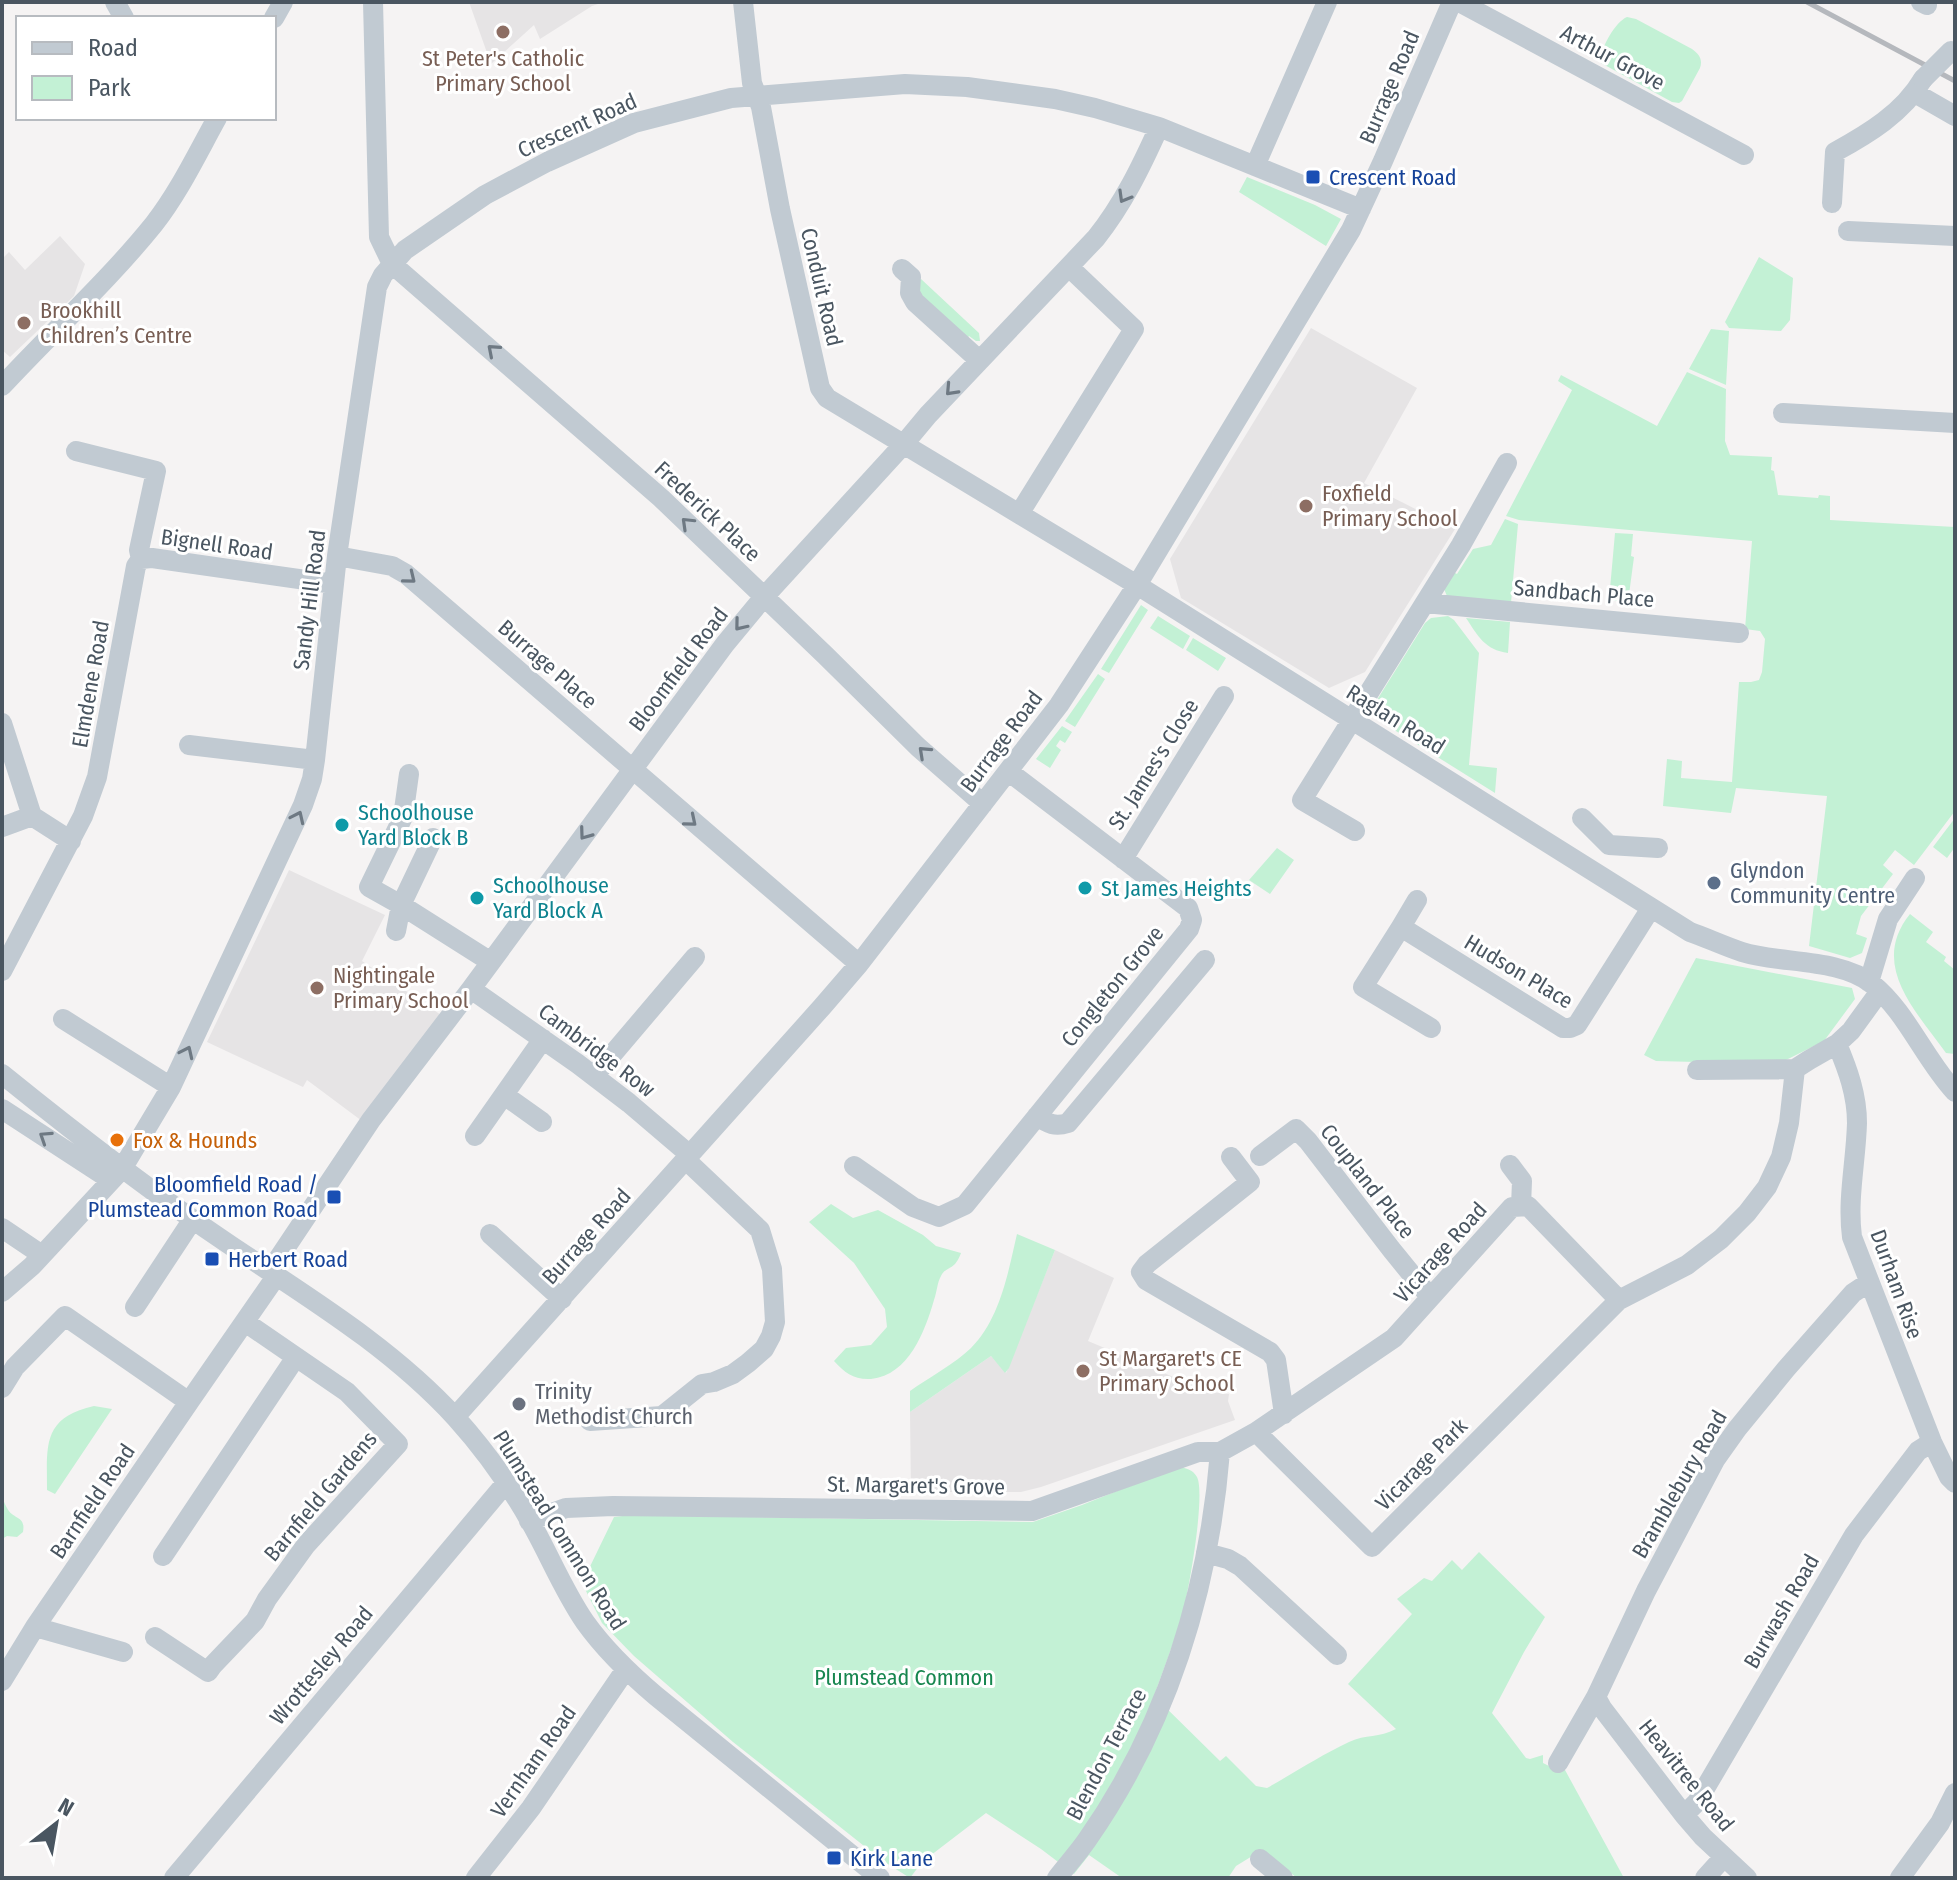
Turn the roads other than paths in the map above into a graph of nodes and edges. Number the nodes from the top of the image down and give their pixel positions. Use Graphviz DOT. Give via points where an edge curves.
graph roads {
  1 [pos="373,2"];
  2 [pos="743,2"];
  3 [pos="1327,2"];
  4 [pos="1452,2"];
  5 [pos="1459,2"];
  6 [pos="1953,48"];
  7 [pos="1919,86"];
  8 [pos="757,96"];
  9 [pos="1955,116"];
  10 [pos="216,120"];
  11 [pos="1159,127"];
  12 [pos="1744,155"];
  13 [pos="1255,166"];
  14 [pos="1832,203"];
  15 [pos="1361,209"];
  16 [pos="1848,231"];
  17 [pos="1955,236"];
  18 [pos="392,264"];
  19 [pos="1069,267"];
  20 [pos="902,269"];
  21 [pos="979,360"];
  22 [pos="2,386"];
  23 [pos="1783,413"];
  24 [pos="1955,423"];
  25 [pos="903,445"];
  26 [pos="76,451"];
  27 [pos="1507,463"];
  28 [pos="1019,514"];
  29 [pos="337,556"];
  30 [pos="141,559"];
  31 [pos="334,584"];
  32 [pos="1137,585"];
  33 [pos="764,597"];
  34 [pos="1425,603"];
  35 [pos="1739,633"];
  36 [pos="1224,696"];
  37 [pos="1352,720"];
  38 [pos="2,723"];
  39 [pos="189,745"];
  40 [pos="315,760"];
  41 [pos="633,769"];
  42 [pos="1008,771"];
  43 [pos="409,774"];
  44 [pos="983,804"];
  45 [pos="32,816"];
  46 [pos="1582,818"];
  47 [pos="2,827"];
  48 [pos="1355,831"];
  49 [pos="433,838"];
  50 [pos="71,841"];
  51 [pos="1609,845"];
  52 [pos="1658,848"];
  53 [pos="1123,859"];
  54 [pos="1594,872"];
  55 [pos="1915,878"];
  56 [pos="1417,900"];
  57 [pos="401,905"];
  58 [pos="1651,908"];
  59 [pos="1401,927"];
  60 [pos="396,931"];
  61 [pos="695,957"];
  62 [pos="1205,960"];
  63 [pos="491,962"];
  64 [pos="859,964"];
  65 [pos="2,971"];
  66 [pos="1874,986"];
  67 [pos="471,989"];
  68 [pos="63,1019"];
  69 [pos="1431,1028"];
  70 [pos="543,1039"];
  71 [pos="1837,1044"];
  72 [pos="1795,1069"];
  73 [pos="1697,1070"];
  74 [pos="2,1074"];
  75 [pos="594,1076"];
  76 [pos="171,1087"];
  77 [pos="1955,1092"];
  78 [pos="504,1095"];
  79 [pos="2,1109"];
  80 [pos="1037,1116"];
  81 [pos="542,1122"];
  82 [pos="475,1136"];
  83 [pos="1260,1156"];
  84 [pos="688,1157"];
  85 [pos="1231,1157"];
  86 [pos="1510,1165"];
  87 [pos="854,1166"];
  88 [pos="116,1174"];
  89 [pos="1521,1206"];
  90 [pos="193,1219"];
  91 [pos="2,1228"];
  92 [pos="490,1234"];
  93 [pos="42,1255"];
  94 [pos="274,1273"];
  95 [pos="1868,1283"];
  96 [pos="2,1292"];
  97 [pos="1430,1297"];
  98 [pos="562,1299"];
  99 [pos="1619,1300"];
  100 [pos="135,1307"];
  101 [pos="245,1322"];
  102 [pos="296,1357"];
  103 [pos="2,1388"];
  104 [pos="189,1402"];
  105 [pos="1284,1414"];
  106 [pos="455,1417"];
  107 [pos="590,1421"];
  108 [pos="1256,1432"];
  109 [pos="1932,1442"];
  110 [pos="1220,1452"];
  111 [pos="506,1483"];
  112 [pos="1955,1483"];
  113 [pos="529,1521"];
  114 [pos="1206,1553"];
  115 [pos="163,1556"];
  116 [pos="35,1627"];
  117 [pos="155,1637"];
  118 [pos="123,1652"];
  119 [pos="1337,1655"];
  120 [pos="626,1669"];
  121 [pos="2,1681"];
  122 [pos="1596,1697"];
  123 [pos="1558,1763"];
  124 [pos="1955,1793"];
  125 [pos="1684,1815"];
  126 [pos="1724,1857"];
  127 [pos="1260,1859"];
  128 [pos="174,1878"];
  129 [pos="476,1878"];
  130 [pos="880,1878"];
  131 [pos="1057,1878"];
  132 [pos="1283,1878"];
  133 [pos="1705,1878"];
  134 [pos="1747,1878"];
  135 [pos="1900,1878"];
  1 -- 18 [label="street" via="379,237"];
  2 -- 8 [label="street, Conduit Road"];
  3 -- 13 [label="street"];
  4 -- 15 [label="street, Burrage Road"];
  5 -- 12 [label="street, Arthur Grove"];
  6 -- 7 [label="street, bridge"];
  7 -- 9 [label="street"];
  7 -- 14 [label="street" via="1883,123 1835,152"];
  8 -- 11 [label="street, Crescent Road" via="905,84 967,87 1069,102"];
  8 -- 18 [label="street, Crescent Road" via="634,123 547,162 485,195"];
  8 -- 25 [label="street, Conduit Road" via="820,388 837,405"];
  10 -- 22 [label="street" via="154,224"];
  11 -- 13 [label="street, Crescent Road"];
  11 -- 19 [label="street, Bloomfield Road, one-way" via="1114,215"];
  13 -- 15 [label="street, Crescent Road"];
  15 -- 32 [label="street, Burrage Road"];
  16 -- 17 [label="street"];
  18 -- 29 [label="street, Sandy Hill Road" via="377,287"];
  33 -- 18 [label="street, Frederick Place, one-way" via="650,489"];
  19 -- 21 [label="street, Bloomfield Road"];
  19 -- 28 [label="street" via="1134,329"];
  20 -- 21 [label="street" via="911,277 915,302"];
  21 -- 25 [label="street, Bloomfield Road, one-way"];
  23 -- 24 [label="street"];
  25 -- 28 [label="street, Raglan Road"];
  25 -- 33 [label="street, Bloomfield Road"];
  26 -- 30 [label="street, Elmdene Road" via="156,471"];
  27 -- 34 [label="street"];
  28 -- 32 [label="street, Raglan Road"];
  29 -- 31 [label="street, Sandy Hill Road"];
  29 -- 41 [label="street, Burrage Place, one-way" via="392,566 406,574"];
  30 -- 31 [label="street, Bignell Road"];
  30 -- 50 [label="street, Elmdene Road" via="97,777"];
  31 -- 40 [label="street, Sandy Hill Road"];
  32 -- 37 [label="street, Raglan Road"];
  32 -- 42 [label="street, Burrage Road" via="1059,705"];
  33 -- 41 [label="street, Bloomfield Road, one-way"];
  44 -- 33 [label="street, Frederick Place, one-way"];
  34 -- 35 [label="street, Sandbach Place"];
  34 -- 37 [label="street"];
  36 -- 53 [label="street, St. James's Close"];
  37 -- 48 [label="street" via="1302,800"];
  37 -- 54 [label="street, Raglan Road"];
  38 -- 45 [label="street"];
  39 -- 40 [label="street"];
  76 -- 40 [label="street, Sandy Hill Road, one-way" via="303,805"];
  41 -- 63 [label="street, Bloomfield Road, one-way"];
  41 -- 64 [label="street, Burrage Place, one-way"];
  42 -- 44 [label="street, Burrage Road"];
  42 -- 53 [label="street, Congleton Grove"];
  43 -- 57 [label="street" via="403,817 369,887"];
  44 -- 64 [label="street, Burrage Road"];
  45 -- 47 [label="street"];
  45 -- 50 [label="street"];
  46 -- 51 [label="street"];
  49 -- 57 [label="street"];
  50 -- 65 [label="street, Elmdene Road"];
  51 -- 52 [label="street"];
  51 -- 54 [label="street"];
  53 -- 80 [label="street, Congleton Grove" via="1188,908 1189,929"];
  54 -- 58 [label="street, Raglan Road"];
  55 -- 66 [label="street" via="1888,919"];
  56 -- 59 [label="street"];
  57 -- 60 [label="street"];
  57 -- 63 [label="street"];
  58 -- 59 [label="street, Hudson Place" via="1577,1025 1570,1028"];
  58 -- 66 [label="street, Raglan Road" via="1690,932 1743,952 1838,968"];
  59 -- 69 [label="street" via="1363,987"];
  61 -- 75 [label="street"];
  62 -- 80 [label="street" via="1068,1123 1057,1127"];
  63 -- 67 [label="street, Bloomfield Road"];
  64 -- 84 [label="street, Burrage Road"];
  66 -- 71 [label="street" via="1851,1031"];
  66 -- 77 [label="street"];
  67 -- 70 [label="street, Cambridge Row"];
  67 -- 94 [label="street, Bloomfield Road" via="371,1120"];
  68 -- 76 [label="street"];
  70 -- 75 [label="street, Cambridge Row"];
  70 -- 78 [label="street"];
  71 -- 72 [label="street"];
  71 -- 95 [label="street, Durham Rise" via="1855,1097 1849,1219"];
  72 -- 73 [label="street"];
  72 -- 99 [label="street" via="1781,1157 1754,1205 1687,1265"];
  74 -- 88 [label="street, Plumstead Common Road"];
  75 -- 84 [label="street, Cambridge Row"];
  76 -- 88 [label="street, Sandy Hill Road"];
  78 -- 81 [label="street"];
  78 -- 82 [label="street"];
  88 -- 79 [label="street, one-way" via="89,1165"];
  80 -- 87 [label="street, Congleton Grove" via="965,1205 939,1217 913,1207"];
  83 -- 97 [label="street, Coupland Place" via="1296,1129"];
  84 -- 98 [label="street, Burrage Road"];
  84 -- 107 [label="street, Cambridge Row" via="760,1230 772,1269 771,1336 741,1369 702,1384 662,1416"];
  85 -- 105 [label="street" via="1250,1182 1141,1272 1146,1280 1270,1352 1276,1360"];
  86 -- 89 [label="street" via="1522,1181"];
  88 -- 90 [label="street, Plumstead Common Road"];
  88 -- 93 [label="street"];
  89 -- 97 [label="street, Vicarage Road" via="1512,1207"];
  89 -- 99 [label="street, Vicarage Road" via="1528,1206"];
  90 -- 94 [label="street, Plumstead Common Road"];
  90 -- 100 [label="street"];
  91 -- 93 [label="street"];
  92 -- 98 [label="street"];
  93 -- 96 [label="street"];
  94 -- 101 [label="street, Barnfield Road"];
  94 -- 106 [label="street, Plumstead Common Road" via="391,1356"];
  95 -- 109 [label="street, Durham Rise"];
  95 -- 122 [label="street, Bramblebury Road" via="1853,1293 1777,1379 1715,1460"];
  97 -- 105 [label="street, Vicarage Road" via="1394,1338"];
  98 -- 106 [label="street, Burrage Road"];
  99 -- 108 [label="street, Vicarage Park" via="1372,1547"];
  101 -- 102 [label="street, Barnfield Gardens"];
  101 -- 104 [label="street, Barnfield Road"];
  102 -- 115 [label="street"];
  102 -- 117 [label="street, Barnfield Gardens" via="347,1392 398,1444 306,1545 255,1621 208,1672"];
  103 -- 104 [label="street" via="15,1367 65,1316"];
  104 -- 116 [label="street, Barnfield Road"];
  105 -- 108 [label="street, St. Margaret's Grove"];
  106 -- 111 [label="street, Plumstead Common Road"];
  108 -- 110 [label="street, St. Margaret's Grove"];
  109 -- 112 [label="street, Durham Rise"];
  109 -- 125 [label="street, Burwash Road" via="1918,1451 1854,1535 1697,1802"];
  110 -- 113 [label="street, St. Margaret's Grove" via="1198,1452 1032,1511 613,1506 566,1508"];
  110 -- 114 [label="street, Blendon Terrace"];
  111 -- 113 [label="street, Plumstead Common Road"];
  111 -- 128 [label="street, Wrottesley Road"];
  113 -- 120 [label="street, Plumstead Common Road" via="584,1620"];
  114 -- 119 [label="street" via="1240,1566"];
  114 -- 131 [label="street, Blendon Terrace" via="1192,1617 1159,1710 1120,1786"];
  116 -- 118 [label="street"];
  116 -- 121 [label="street, Barnfield Road"];
  120 -- 129 [label="street, Vernham Road"];
  120 -- 130 [label="street, Plumstead Common Road"];
  122 -- 123 [label="street, Bramblebury Road"];
  122 -- 125 [label="street, Heavitree Road"];
  124 -- 135 [label="street"];
  125 -- 126 [label="street, Heavitree Road"];
  126 -- 133 [label="street"];
  126 -- 134 [label="street, Heavitree Road"];
  127 -- 132 [label="street"];
}
